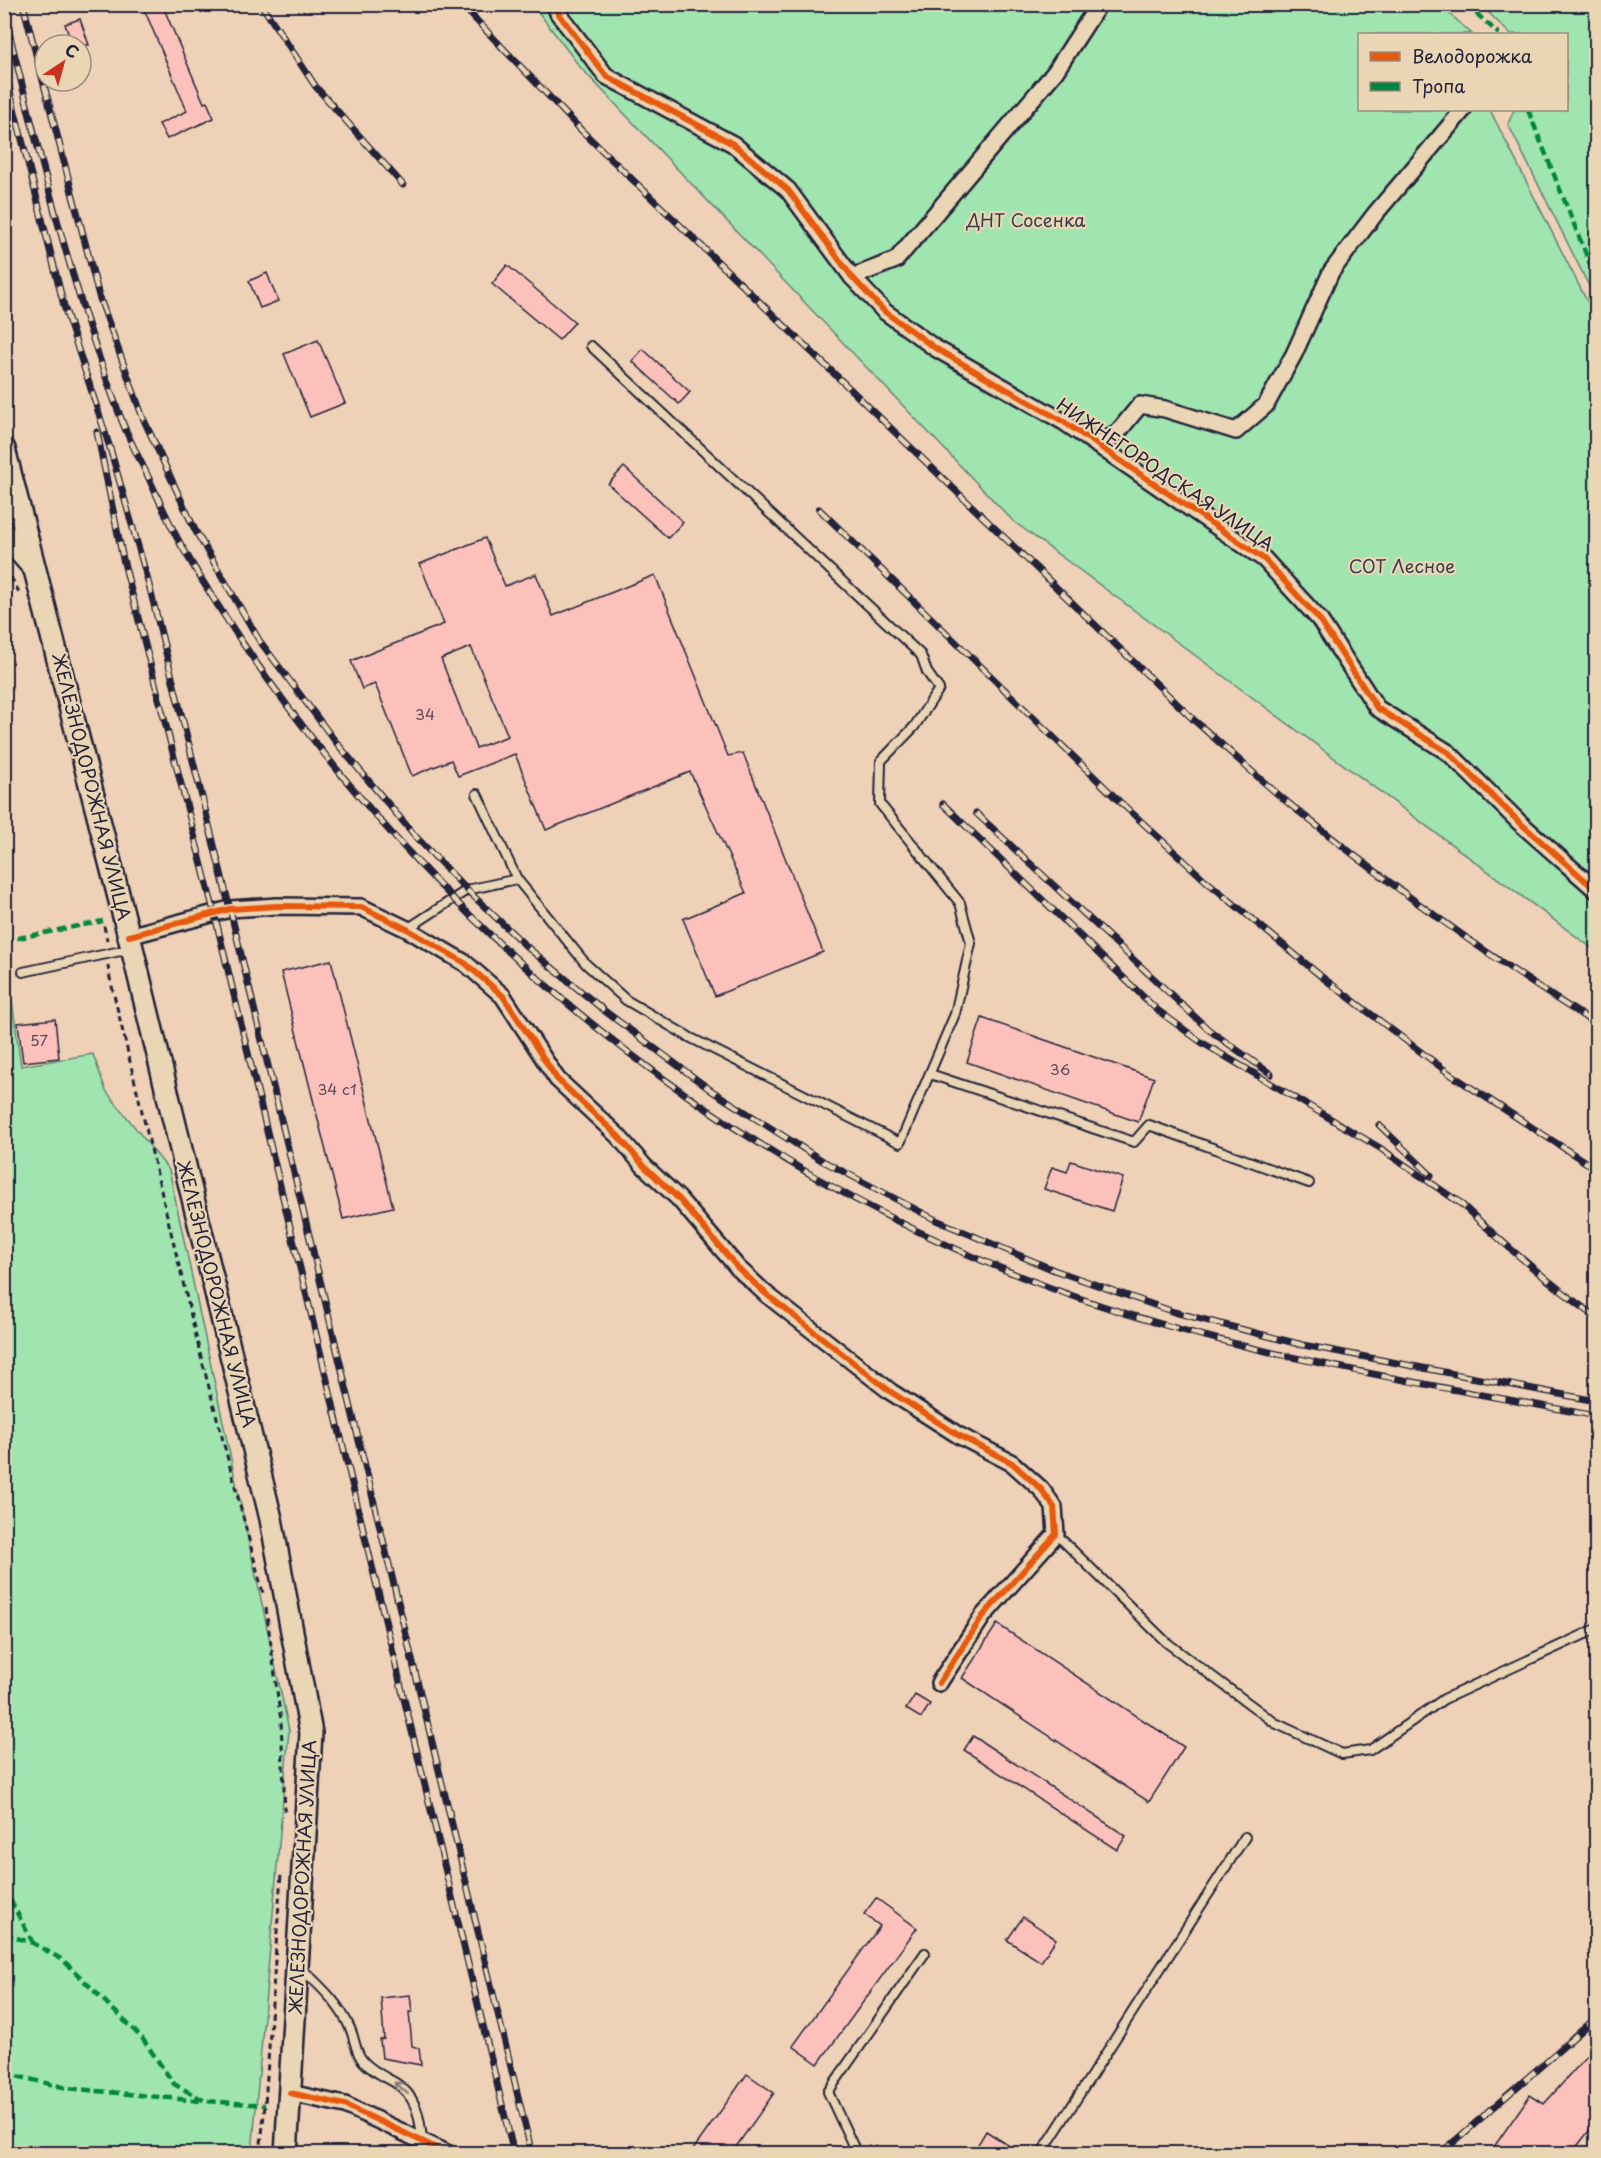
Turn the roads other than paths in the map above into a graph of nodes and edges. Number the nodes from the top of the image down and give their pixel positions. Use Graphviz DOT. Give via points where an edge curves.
graph roads {
  1 [pos="555,4"];
  2 [pos="1099,4"];
  3 [pos="1461,111"];
  4 [pos="852,277"];
  5 [pos="591,346"];
  6 [pos="1098,446"];
  7 [pos="4,449"];
  8 [pos="4,534"];
  9 [pos="36,571"];
  10 [pos="477,794"];
  11 [pos="517,879"];
  12 [pos="1596,890"];
  13 [pos="407,929"];
  14 [pos="130,942"];
  15 [pos="23,972"];
  16 [pos="930,1074"];
  17 [pos="1309,1183"];
  18 [pos="1056,1534"];
  19 [pos="1596,1629"];
  20 [pos="939,1683"];
  21 [pos="1245,1837"];
  22 [pos="925,1953"];
  23 [pos="298,1965"];
  24 [pos="290,2093"];
  25 [pos="422,2140"];
  26 [pos="286,2154"];
  27 [pos="450,2154"];
  28 [pos="855,2154"];
  29 [pos="1041,2154"];
  1 -- 4 [label="street, НИЖНЕГОРОДСКАЯ УЛИЦА" via="606,76 733,144 788,190"];
  2 -- 4 [label="street" via="1055,72 896,260"];
  3 -- 6 [label="street" via="1331,272 1266,405 1236,431 1140,405 1118,432"];
  4 -- 6 [label="street, НИЖНЕГОРОДСКАЯ УЛИЦА" via="884,310 935,348 1064,422"];
  5 -- 16 [label="lane" via="921,656 939,689 914,727 880,761 880,804 960,903 970,943 955,1014"];
  6 -- 12 [label="street, НИЖНЕГОРОДСКАЯ УЛИЦА" via="1264,559 1319,619 1377,708 1449,753 1518,822"];
  7 -- 9 [label="main road, ЖЕЛЕЗНОДОРОЖНАЯ УЛИЦА"];
  8 -- 9 [label="main road"];
  9 -- 14 [label="main road, ЖЕЛЕЗНОДОРОЖНАЯ УЛИЦА"];
  10 -- 11 [label="lane"];
  11 -- 13 [label="lane" via="466,890"];
  11 -- 16 [label="lane" via="586,964 626,1000 689,1037 900,1143"];
  13 -- 14 [label="street" via="361,907 278,906 222,910"];
  13 -- 18 [label="street" via="465,963 503,996 556,1079 618,1136 766,1294 891,1392 958,1435 1012,1463 1041,1489 1054,1507"];
  14 -- 15 [label="lane"];
  14 -- 23 [label="main road, ЖЕЛЕЗНОДОРОЖНАЯ УЛИЦА" via="271,1519 311,1733"];
  16 -- 17 [label="lane" via="1134,1142 1149,1125"];
  18 -- 19 [label="lane" via="1166,1642 1275,1723 1342,1754 1370,1750 1444,1699"];
  18 -- 20 [label="street" via="983,1616"];
  21 -- 29 [label="lane"];
  22 -- 28 [label="lane" via="828,2092"];
  23 -- 24 [label="main road, ЖЕЛЕЗНОДОРОЖНАЯ УЛИЦА"];
  25 -- 23 [label="lane, one-way" via="420,2115 411,2097 362,2061 351,2029 335,2001"];
  24 -- 25 [label="street" via="345,2105"];
  24 -- 26 [label="main road, ЖЕЛЕЗНОДОРОЖНАЯ УЛИЦА"];
  25 -- 27 [label="street"];
}
